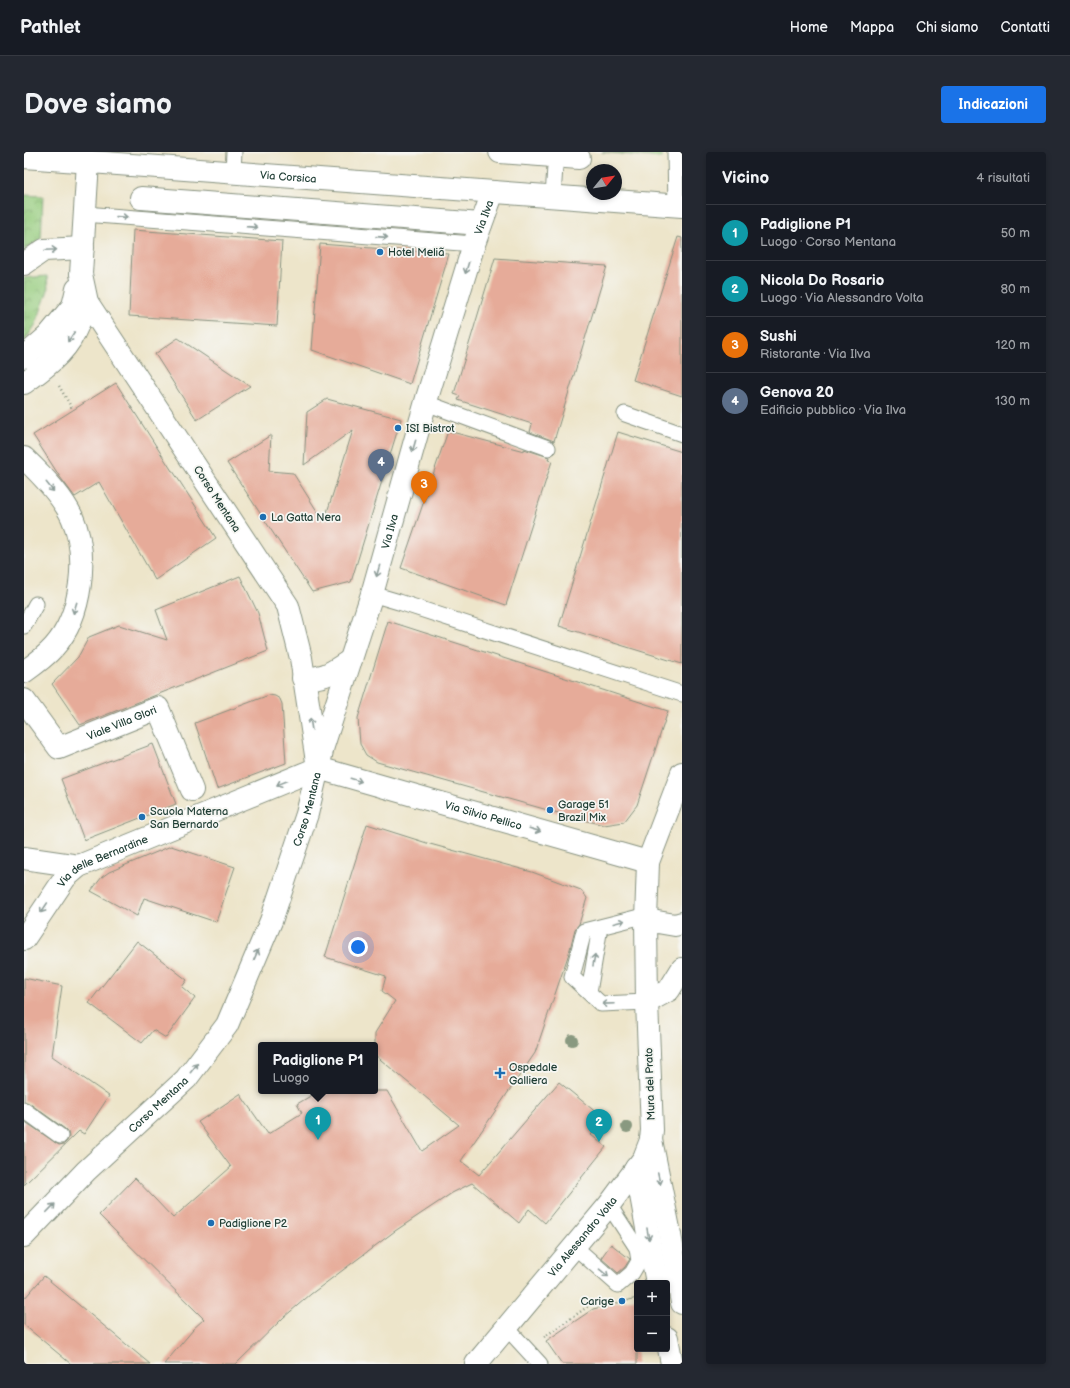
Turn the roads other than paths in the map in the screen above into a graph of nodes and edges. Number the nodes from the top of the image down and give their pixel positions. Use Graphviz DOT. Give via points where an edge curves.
graph roads {
  1 [pos="500,152"];
  2 [pos="675,152"];
  3 [pos="556,154"];
  4 [pos="24,156"];
  5 [pos="579,158"];
  6 [pos="88,162"];
  7 [pos="233,162"];
  8 [pos="493,192"];
  9 [pos="553,196"];
  10 [pos="142,198"];
  11 [pos="680,206"];
  12 [pos="84,214"];
  13 [pos="477,234"];
  14 [pos="83,248"];
  15 [pos="24,264"];
  16 [pos="81,274"];
  17 [pos="87,302"];
  18 [pos="24,357"];
  19 [pos="24,383"];
  20 [pos="426,403"];
  21 [pos="625,414"];
  22 [pos="682,434"];
  23 [pos="548,448"];
  24 [pos="24,458"];
  25 [pos="372,594"];
  26 [pos="36,604"];
  27 [pos="24,626"];
  28 [pos="351,660"];
  29 [pos="24,672"];
  30 [pos="304,678"];
  31 [pos="682,694"];
  32 [pos="24,700"];
  33 [pos="318,768"];
  34 [pos="682,773"];
  35 [pos="192,790"];
  36 [pos="24,858"];
  37 [pos="648,862"];
  38 [pos="24,871"];
  39 [pos="72,872"];
  40 [pos="646,918"];
  41 [pos="682,923"];
  42 [pos="24,938"];
  43 [pos="682,969"];
  44 [pos="647,1002"];
  45 [pos="24,1110"];
  46 [pos="60,1136"];
  47 [pos="651,1140"];
  48 [pos="636,1168"];
  49 [pos="609,1205"];
  50 [pos="24,1236"];
  51 [pos="574,1247"];
  52 [pos="656,1280"];
  53 [pos="682,1303"];
  54 [pos="506,1327"];
  55 [pos="670,1352"];
  56 [pos="476,1364"];
  57 [pos="540,1364"];
  58 [pos="672,1364"];
  1 -- 3 [label="street"];
  2 -- 11 [label="lane"];
  3 -- 5 [label="street"];
  3 -- 9 [label="lane"];
  4 -- 6 [label="street, Via Corsica"];
  6 -- 7 [label="street, Via Corsica"];
  6 -- 12 [label="street"];
  7 -- 8 [label="street, Via Corsica"];
  8 -- 9 [label="street, Via Corsica"];
  8 -- 13 [label="street, Via Ilva"];
  9 -- 11 [label="street, Via Corsica"];
  10 -- 13 [label="street"];
  12 -- 13 [label="lane, one-way"];
  12 -- 14 [label="street"];
  13 -- 20 [label="street, Via Ilva, one-way"];
  15 -- 14 [label="street, one-way" via="44,250"];
  14 -- 16 [label="street"];
  16 -- 17 [label="street"];
  16 -- 18 [label="street" via="73,306 48,336"];
  17 -- 19 [label="street, one-way" via="74,335 60,353"];
  17 -- 30 [label="street, Corso Mentana" via="288,606"];
  20 -- 23 [label="lane"];
  20 -- 25 [label="street, Via Ilva, one-way"];
  21 -- 22 [label="lane"];
  24 -- 29 [label="street, one-way" via="58,496 72,517 82,559 76,607 66,630 54,647"];
  25 -- 28 [label="street, Via Ilva"];
  25 -- 31 [label="lane"];
  26 -- 27 [label="lane"];
  28 -- 30 [label="street" via="323,677"];
  28 -- 33 [label="street, Via Ilva"];
  33 -- 30 [label="street, Corso Mentana, one-way"];
  32 -- 35 [label="street, Viale Villa Glori" via="59,748 158,708"];
  33 -- 37 [label="street, Via Silvio Pellico, one-way"];
  33 -- 39 [label="street, Via delle Bernardine, one-way"];
  50 -- 33 [label="street, Corso Mentana, one-way" via="86,1171 186,1079 227,1025 271,921 307,814"];
  34 -- 37 [label="street, Mura del Prato"];
  36 -- 39 [label="street"];
  37 -- 40 [label="street, Mura del Prato"];
  38 -- 39 [label="street"];
  39 -- 42 [label="street, Via delle Bernardine, one-way"];
  40 -- 41 [label="street" via="675,925"];
  40 -- 44 [label="street, Mura del Prato"];
  44 -- 40 [label="lane, one-way" via="601,1004 572,977 584,931"];
  43 -- 44 [label="street" via="669,990"];
  44 -- 47 [label="street, Mura del Prato"];
  45 -- 46 [label="lane"];
  47 -- 48 [label="street, Via Alessandro Volta" via="644,1158"];
  47 -- 53 [label="street, Mura del Prato, one-way"];
  48 -- 49 [label="street, Via Alessandro Volta"];
  48 -- 52 [label="street, one-way"];
  49 -- 51 [label="street, Via Alessandro Volta"];
  51 -- 49 [label="lane, one-way" via="618,1285 632,1273 639,1261 637,1248"];
  51 -- 54 [label="street, Via Alessandro Volta"];
  54 -- 56 [label="street, Via Alessandro Volta"];
  54 -- 57 [label="lane"];
  55 -- 58 [label="street"];
}
